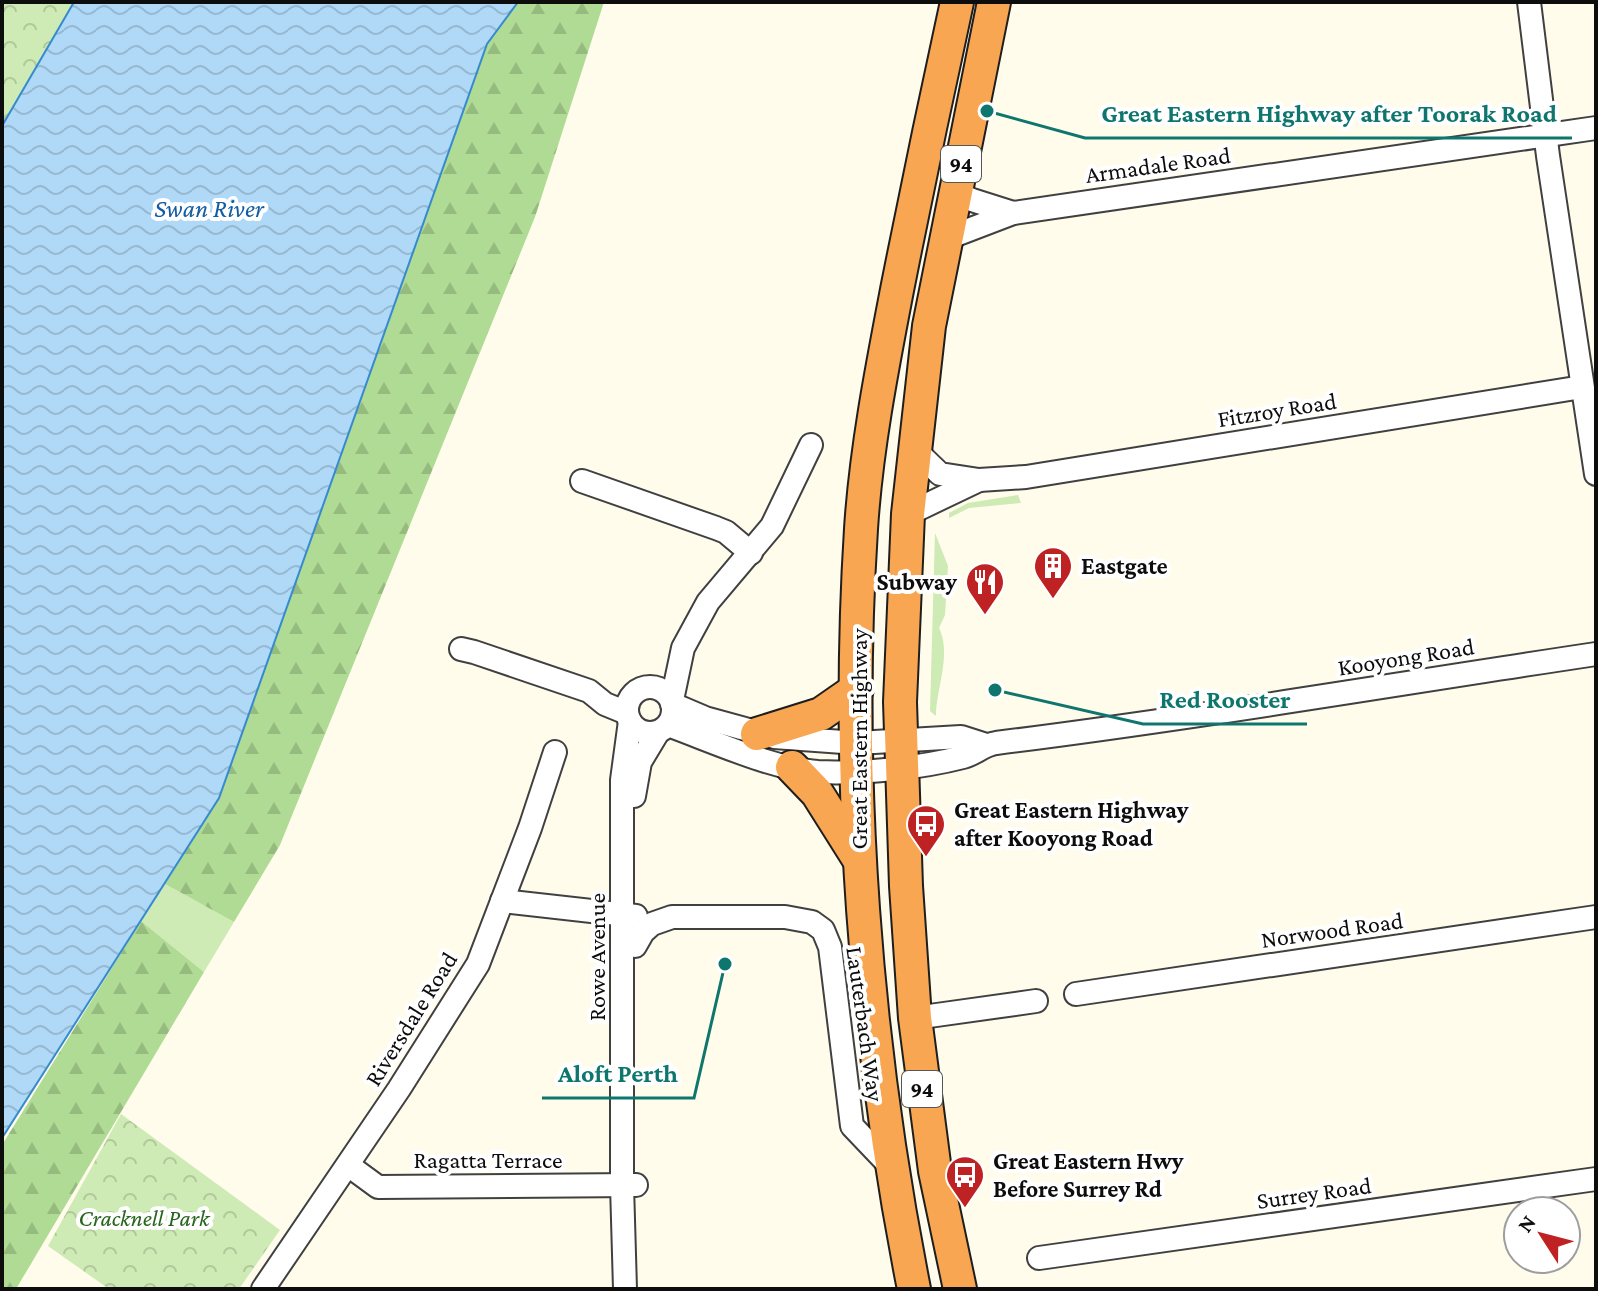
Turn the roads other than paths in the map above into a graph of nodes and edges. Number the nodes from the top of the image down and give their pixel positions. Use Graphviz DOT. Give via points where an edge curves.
graph roads {
  1 [pos="957,2"];
  2 [pos="994,2"];
  3 [pos="1529,2"];
  4 [pos="1596,128"];
  5 [pos="1546,136"];
  6 [pos="955,192"];
  7 [pos="1013,213"];
  8 [pos="945,239"];
  9 [pos="1582,387"];
  10 [pos="811,445"];
  11 [pos="913,448"];
  12 [pos="1596,474"];
  13 [pos="979,480"];
  14 [pos="582,481"];
  15 [pos="908,514"];
  16 [pos="751,553"];
  17 [pos="683,648"];
  18 [pos="461,649"];
  19 [pos="1596,654"];
  20 [pos="642,688"];
  21 [pos="857,689"];
  22 [pos="589,691"];
  23 [pos="668,715"];
  24 [pos="628,717"];
  25 [pos="757,734"];
  26 [pos="555,752"];
  27 [pos="901,755"];
  28 [pos="857,757"];
  29 [pos="792,767"];
  30 [pos="860,861"];
  31 [pos="502,901"];
  32 [pos="629,915"];
  33 [pos="1596,917"];
  34 [pos="635,946"];
  35 [pos="1076,994"];
  36 [pos="1036,1001"];
  37 [pos="915,1018"];
  38 [pos="348,1165"];
  39 [pos="892,1168"];
  40 [pos="1596,1179"];
  41 [pos="629,1185"];
  42 [pos="1039,1258"];
  43 [pos="263,1289"];
  44 [pos="625,1289"];
  45 [pos="639,1289"];
  46 [pos="914,1289"];
  47 [pos="960,1289"];
  1 -- 21 [label="highway, Great Eastern Highway / 94" via="881,371 861,527"];
  2 -- 6 [label="highway, Great Eastern Highway / 94"];
  3 -- 5 [label="street"];
  4 -- 5 [label="street, Armadale Road"];
  5 -- 7 [label="street, Armadale Road"];
  5 -- 9 [label="street"];
  6 -- 7 [label="street, Armadale Road"];
  6 -- 8 [label="highway, Great Eastern Highway / 94"];
  7 -- 8 [label="street, Armadale Road"];
  8 -- 11 [label="highway, Great Eastern Highway / 94"];
  9 -- 12 [label="street"];
  9 -- 13 [label="street, Fitzroy Road" via="1026,477"];
  10 -- 16 [label="street" via="778,515"];
  11 -- 13 [label="street, Fitzroy Road" via="940,474"];
  11 -- 15 [label="highway, Great Eastern Highway / 94"];
  13 -- 15 [label="street, Fitzroy Road"];
  14 -- 16 [label="street" via="726,532"];
  15 -- 27 [label="highway, Great Eastern Highway / 94"];
  16 -- 17 [label="street" via="708,602"];
  17 -- 20 [label="street"];
  17 -- 23 [label="street, Rowe Avenue"];
  18 -- 22 [label="street"];
  19 -- 27 [label="street, Kooyong Road" via="1089,732 986,745 961,737"];
  20 -- 22 [label="street"];
  20 -- 23 [label="street" via="661,689"];
  20 -- 24 [label="street" via="629,700"];
  21 -- 25 [label="highway" via="821,714"];
  21 -- 28 [label="highway, Great Eastern Highway / 94"];
  22 -- 24 [label="street"];
  23 -- 24 [label="street" via="642,732"];
  23 -- 25 [label="street" via="685,710"];
  23 -- 29 [label="street"];
  23 -- 32 [label="street, Rowe Avenue" via="640,762 634,788"];
  24 -- 32 [label="street, Rowe Avenue" via="622,780"];
  25 -- 28 [label="street" via="819,742"];
  26 -- 31 [label="street, Riversdale Road"];
  27 -- 28 [label="street, Kooyong Road"];
  27 -- 37 [label="highway, Great Eastern Highway / 94"];
  28 -- 29 [label="street" via="819,772"];
  28 -- 30 [label="highway, Great Eastern Highway / 94"];
  29 -- 30 [label="highway" via="817,793"];
  30 -- 39 [label="highway, Great Eastern Highway / 94"];
  31 -- 32 [label="street"];
  31 -- 38 [label="street, Riversdale Road" via="478,964"];
  32 -- 34 [label="street, Rowe Avenue"];
  32 -- 41 [label="street, Rowe Avenue"];
  33 -- 35 [label="street, Norwood Road"];
  34 -- 39 [label="street, Lauterbach Way" via="652,924 672,917 785,917 812,922 823,930 830,947 852,1126"];
  34 -- 41 [label="street, Rowe Avenue"];
  36 -- 37 [label="street"];
  37 -- 47 [label="highway, Great Eastern Highway / 94" via="935,1171"];
  38 -- 41 [label="street, Ragatta Terrace" via="378,1187"];
  38 -- 43 [label="street, Riversdale Road"];
  39 -- 46 [label="highway, Great Eastern Highway / 94"];
  40 -- 42 [label="street, Surrey Road"];
  41 -- 44 [label="street, Rowe Avenue"];
  41 -- 45 [label="street, Rowe Avenue"];
}
